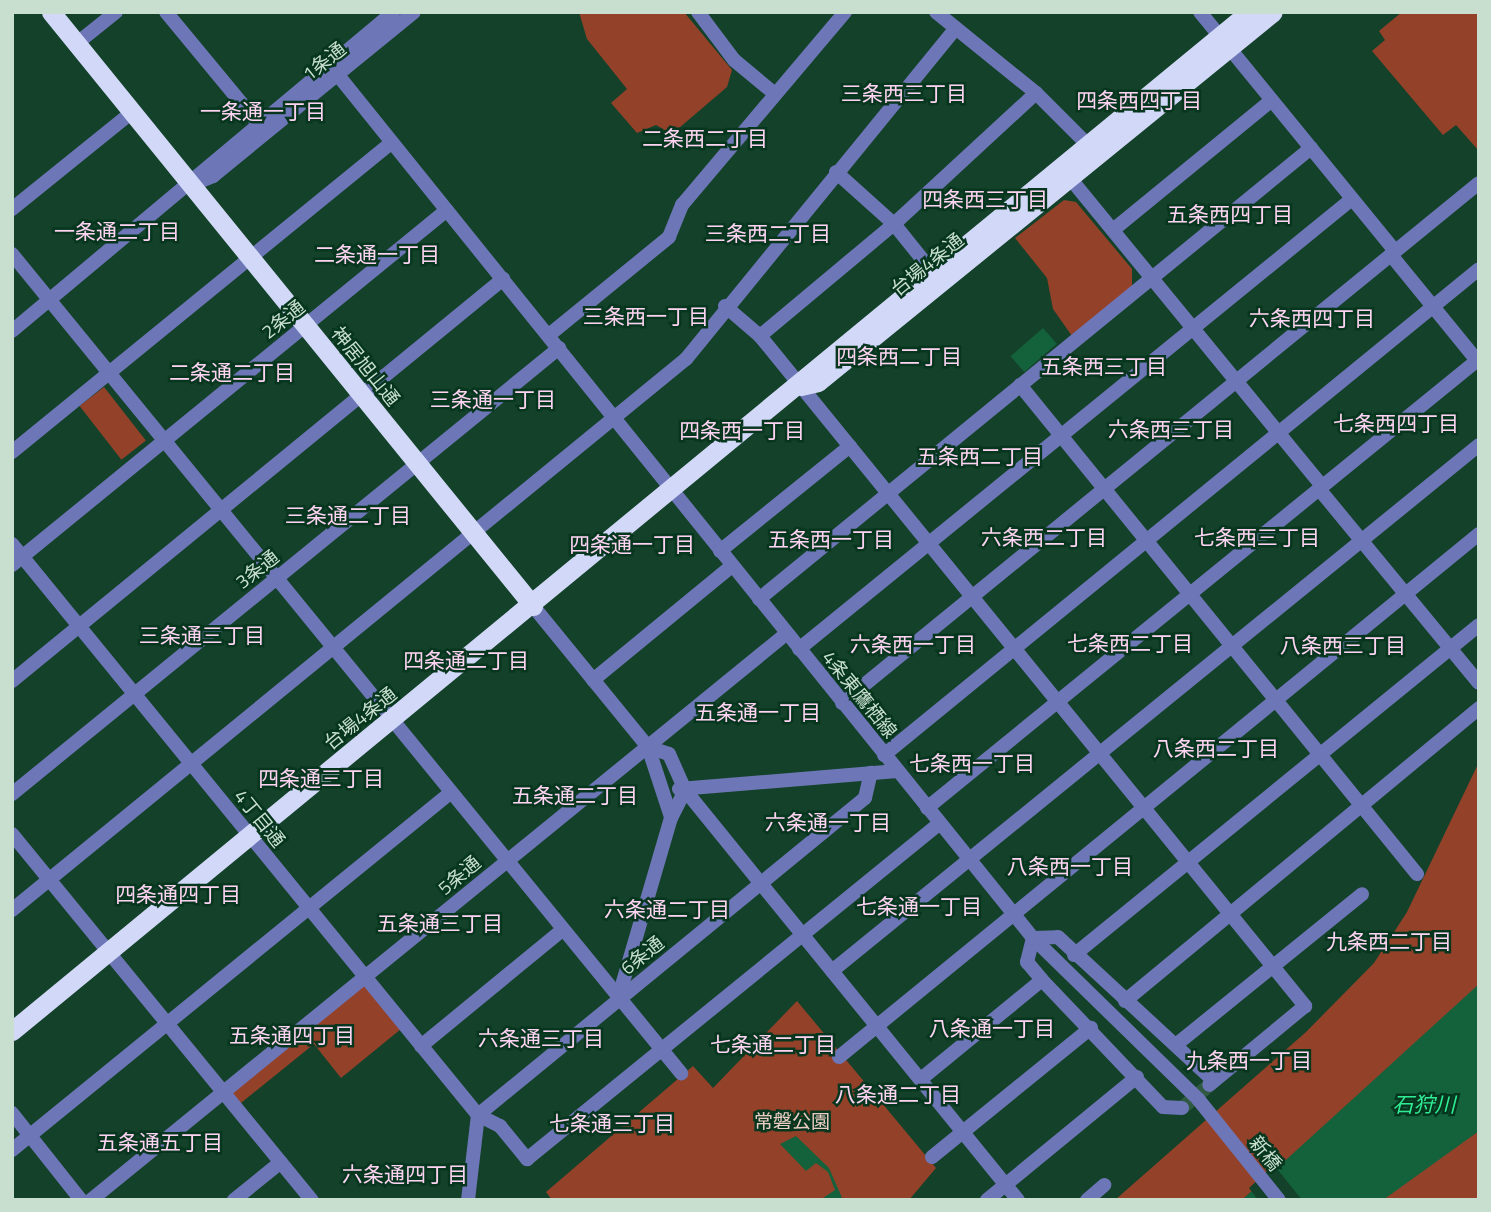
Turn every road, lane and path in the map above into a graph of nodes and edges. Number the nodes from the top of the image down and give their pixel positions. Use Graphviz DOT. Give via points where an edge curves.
graph roads {
  1 [pos="51,12"];
  2 [pos="116,12"];
  3 [pos="166,12"];
  4 [pos="393,12"];
  5 [pos="414,12"];
  6 [pos="845,12"];
  7 [pos="936,12"];
  8 [pos="1200,12"];
  9 [pos="1249,12"];
  10 [pos="1273,12"];
  11 [pos="700,13"];
  12 [pos="956,28"];
  13 [pos="1225,41"];
  14 [pos="76,44"];
  15 [pos="333,70"];
  16 [pos="1036,93"];
  17 [pos="775,94"];
  18 [pos="1272,100"];
  19 [pos="131,113"];
  20 [pos="257,122"];
  21 [pos="392,142"];
  22 [pos="1311,148"];
  23 [pos="1092,149"];
  24 [pos="1065,171"];
  25 [pos="836,172"];
  26 [pos="1479,183"];
  27 [pos="190,186"];
  28 [pos="1352,199"];
  29 [pos="12,209"];
  30 [pos="447,210"];
  31 [pos="894,224"];
  32 [pos="1113,230"];
  33 [pos="1393,253"];
  34 [pos="12,254"];
  35 [pos="249,258"];
  36 [pos="1479,270"];
  37 [pos="936,276"];
  38 [pos="1153,277"];
  39 [pos="503,279"];
  40 [pos="50,300"];
  41 [pos="725,306"];
  42 [pos="1433,307"];
  43 [pos="304,327"];
  44 [pos="1195,328"];
  45 [pos="12,331"];
  46 [pos="548,335"];
  47 [pos="760,335"];
  48 [pos="559,348"];
  49 [pos="1478,361"];
  50 [pos="109,373"];
  51 [pos="1237,381"];
  52 [pos="1020,385"];
  53 [pos="801,386"];
  54 [pos="360,396"];
  55 [pos="616,416"];
  56 [pos="1279,433"];
  57 [pos="1061,436"];
  58 [pos="165,440"];
  59 [pos="1479,445"];
  60 [pos="850,446"];
  61 [pos="12,452"];
  62 [pos="416,464"];
  63 [pos="1321,487"];
  64 [pos="1104,488"];
  65 [pos="673,492"];
  66 [pos="888,492"];
  67 [pos="220,510"];
  68 [pos="473,533"];
  69 [pos="1479,534"];
  70 [pos="1362,540"];
  71 [pos="1147,541"];
  72 [pos="929,543"];
  73 [pos="12,544"];
  74 [pos="720,551"];
  75 [pos="17,561"];
  76 [pos="732,566"];
  77 [pos="276,579"];
  78 [pos="1190,594"];
  79 [pos="1405,594"];
  80 [pos="972,596"];
  81 [pos="759,599"];
  82 [pos="533,606"];
  83 [pos="1479,625"];
  84 [pos="79,626"];
  85 [pos="786,634"];
  86 [pos="1232,646"];
  87 [pos="333,647"];
  88 [pos="1451,647"];
  89 [pos="799,649"];
  90 [pos="1015,649"];
  91 [pos="593,680"];
  92 [pos="12,681"];
  93 [pos="1479,683"];
  94 [pos="134,694"];
  95 [pos="1276,699"];
  96 [pos="1058,701"];
  97 [pos="842,703"];
  98 [pos="1479,708"];
  99 [pos="391,721"];
  100 [pos="648,747"];
  101 [pos="1100,753"];
  102 [pos="1320,754"];
  103 [pos="884,755"];
  104 [pos="191,764"];
  105 [pos="680,767"];
  106 [pos="897,771"];
  107 [pos="871,773"];
  108 [pos="662,783"];
  109 [pos="722,783"];
  110 [pos="685,790"];
  111 [pos="450,793"];
  112 [pos="12,794"];
  113 [pos="1361,804"];
  114 [pos="1144,807"];
  115 [pos="927,808"];
  116 [pos="671,818"];
  117 [pos="940,823"];
  118 [pos="12,834"];
  119 [pos="251,836"];
  120 [pos="969,860"];
  121 [pos="506,862"];
  122 [pos="1188,862"];
  123 [pos="1417,874"];
  124 [pos="49,879"];
  125 [pos="761,883"];
  126 [pos="1362,894"];
  127 [pos="309,908"];
  128 [pos="12,909"];
  129 [pos="1013,914"];
  130 [pos="1231,914"];
  131 [pos="562,930"];
  132 [pos="802,934"];
  133 [pos="1033,938"];
  134 [pos="109,952"];
  135 [pos="1074,955"];
  136 [pos="1274,967"];
  137 [pos="832,971"];
  138 [pos="366,978"];
  139 [pos="1042,980"];
  140 [pos="618,999"];
  141 [pos="1125,1001"];
  142 [pos="167,1023"];
  143 [pos="878,1026"];
  144 [pos="1091,1028"];
  145 [pos="12,1031"];
  146 [pos="1177,1044"];
  147 [pos="421,1046"];
  148 [pos="661,1050"];
  149 [pos="839,1058"];
  150 [pos="681,1073"];
  151 [pos="1136,1077"];
  152 [pos="921,1079"];
  153 [pos="224,1092"];
  154 [pos="1178,1110"];
  155 [pos="12,1113"];
  156 [pos="478,1115"];
  157 [pos="1223,1130"];
  158 [pos="963,1131"];
  159 [pos="31,1135"];
  160 [pos="12,1150"];
  161 [pos="932,1157"];
  162 [pos="281,1162"];
  163 [pos="1006,1185"];
  164 [pos="1104,1185"];
  165 [pos="81,1200"];
  166 [pos="91,1200"];
  167 [pos="234,1200"];
  168 [pos="312,1200"];
  169 [pos="468,1200"];
  170 [pos="987,1200"];
  171 [pos="1018,1200"];
  172 [pos="1087,1200"];
  173 [pos="1279,1200"];
  1 -- 14 [label="highway, 神居旭山通"];
  2 -- 14 [label="street"];
  3 -- 20 [label="street"];
  4 -- 15 [label="street, 1条通"];
  5 -- 15 [label="street, 1条通"];
  6 -- 17 [label="street"];
  7 -- 12 [label="street"];
  8 -- 13 [label="street"];
  9 -- 13 [label="highway, 台場4条通"];
  10 -- 13 [label="highway, 台場4条通"];
  11 -- 17 [label="street" via="734,60"];
  12 -- 16 [label="street"];
  12 -- 25 [label="street"];
  13 -- 18 [label="street"];
  13 -- 23 [label="highway, 台場4条通"];
  14 -- 19 [label="highway, 神居旭山通"];
  15 -- 20 [label="street, 1条通"];
  15 -- 21 [label="street, 4条東鷹栖線"];
  15 -- 27 [label="street, 1条通" via="213,176"];
  16 -- 23 [label="street"];
  16 -- 31 [label="street"];
  17 -- 46 [label="street" via="682,205 669,237"];
  18 -- 22 [label="street"];
  18 -- 32 [label="street"];
  19 -- 27 [label="highway, 神居旭山通"];
  19 -- 29 [label="street"];
  20 -- 27 [label="street, 1条通"];
  21 -- 30 [label="street, 4条東鷹栖線"];
  21 -- 35 [label="street"];
  22 -- 28 [label="street"];
  22 -- 38 [label="street"];
  23 -- 24 [label="highway, 台場4条通"];
  24 -- 32 [label="street"];
  24 -- 37 [label="highway, 台場4条通"];
  25 -- 31 [label="street"];
  25 -- 41 [label="street"];
  26 -- 33 [label="street"];
  27 -- 35 [label="highway, 神居旭山通"];
  27 -- 40 [label="street, 1条通"];
  28 -- 33 [label="street"];
  28 -- 44 [label="street"];
  30 -- 39 [label="street, 4条東鷹栖線"];
  30 -- 43 [label="street, 2条通"];
  31 -- 37 [label="street"];
  31 -- 47 [label="street"];
  32 -- 38 [label="street"];
  33 -- 42 [label="street"];
  33 -- 51 [label="street"];
  34 -- 40 [label="street"];
  35 -- 43 [label="highway, 神居旭山通"];
  35 -- 50 [label="street"];
  36 -- 42 [label="street"];
  37 -- 53 [label="highway, 台場4条通" via="808,370"];
  38 -- 44 [label="street"];
  38 -- 52 [label="street"];
  39 -- 46 [label="street, 4条東鷹栖線"];
  39 -- 54 [label="street"];
  40 -- 45 [label="street, 1条通"];
  40 -- 50 [label="street"];
  41 -- 47 [label="street"];
  41 -- 55 [label="street" via="686,359"];
  42 -- 49 [label="street"];
  42 -- 56 [label="street"];
  43 -- 54 [label="highway, 神居旭山通"];
  43 -- 58 [label="street, 2条通"];
  44 -- 51 [label="street"];
  44 -- 57 [label="street"];
  46 -- 48 [label="street, 4条東鷹栖線"];
  47 -- 53 [label="street"];
  48 -- 55 [label="street, 4条東鷹栖線"];
  48 -- 62 [label="street, 3条通"];
  49 -- 63 [label="street"];
  50 -- 58 [label="street"];
  50 -- 61 [label="street"];
  51 -- 56 [label="street"];
  51 -- 64 [label="street"];
  52 -- 57 [label="street"];
  52 -- 66 [label="street"];
  53 -- 60 [label="street"];
  53 -- 65 [label="highway, 台場4条通"];
  54 -- 62 [label="highway, 神居旭山通"];
  54 -- 67 [label="street"];
  55 -- 65 [label="street, 4条東鷹栖線"];
  55 -- 68 [label="street"];
  56 -- 63 [label="street"];
  56 -- 71 [label="street"];
  57 -- 64 [label="street"];
  57 -- 72 [label="street"];
  58 -- 67 [label="street"];
  58 -- 75 [label="street, 2条通"];
  59 -- 70 [label="street"];
  60 -- 66 [label="street"];
  60 -- 74 [label="street"];
  62 -- 68 [label="highway, 神居旭山通"];
  62 -- 77 [label="street, 3条通"];
  63 -- 70 [label="street"];
  63 -- 78 [label="street"];
  64 -- 71 [label="street"];
  64 -- 80 [label="street"];
  65 -- 74 [label="street, 4条東鷹栖線"];
  65 -- 82 [label="highway, 台場4条通"];
  66 -- 72 [label="street"];
  66 -- 81 [label="street"];
  67 -- 77 [label="street"];
  67 -- 84 [label="street"];
  68 -- 82 [label="highway, 神居旭山通"];
  68 -- 87 [label="street"];
  69 -- 79 [label="street"];
  70 -- 79 [label="street"];
  70 -- 86 [label="street"];
  71 -- 78 [label="street"];
  71 -- 90 [label="street"];
  72 -- 80 [label="street"];
  72 -- 89 [label="street"];
  73 -- 75 [label="street, 4丁目通"];
  74 -- 76 [label="street, 4条東鷹栖線"];
  75 -- 84 [label="street, 4丁目通"];
  76 -- 81 [label="street, 4条東鷹栖線"];
  76 -- 91 [label="street"];
  77 -- 87 [label="street"];
  77 -- 94 [label="street, 3条通"];
  78 -- 86 [label="street"];
  78 -- 96 [label="street"];
  79 -- 88 [label="street"];
  79 -- 95 [label="street"];
  80 -- 90 [label="street"];
  80 -- 97 [label="street"];
  81 -- 85 [label="street, 4条東鷹栖線"];
  82 -- 91 [label="street, 神居旭山通"];
  82 -- 99 [label="highway, 台場4条通"];
  83 -- 88 [label="street"];
  84 -- 92 [label="street"];
  84 -- 94 [label="street, 4丁目通"];
  85 -- 89 [label="street, 4条東鷹栖線"];
  85 -- 100 [label="street, 5条通"];
  86 -- 95 [label="street"];
  86 -- 101 [label="street"];
  87 -- 99 [label="street"];
  87 -- 104 [label="street"];
  88 -- 93 [label="street"];
  88 -- 102 [label="street"];
  89 -- 97 [label="street, 4条東鷹栖線"];
  90 -- 96 [label="street"];
  90 -- 103 [label="street"];
  91 -- 100 [label="street, 神居旭山通"];
  94 -- 104 [label="street, 4丁目通"];
  94 -- 112 [label="street, 3条通"];
  95 -- 102 [label="street"];
  95 -- 114 [label="street"];
  96 -- 101 [label="street"];
  96 -- 115 [label="street"];
  97 -- 103 [label="street, 4条東鷹栖線"];
  98 -- 113 [label="street"];
  99 -- 111 [label="street"];
  99 -- 119 [label="highway, 台場4条通"];
  100 -- 105 [label="street, 神居旭山通" via="669,754"];
  100 -- 108 [label="street, 神居旭山通" via="651,769"];
  100 -- 121 [label="street, 5条通"];
  101 -- 114 [label="street"];
  101 -- 120 [label="street"];
  102 -- 113 [label="street"];
  102 -- 122 [label="street"];
  103 -- 106 [label="street, 4条東鷹栖線"];
  104 -- 119 [label="street, 4丁目通"];
  104 -- 124 [label="street"];
  105 -- 109 [label="street, 神居旭山通"];
  105 -- 110 [label="street"];
  106 -- 107 [label="street"];
  106 -- 115 [label="street, 4条東鷹栖線"];
  107 -- 109 [label="street"];
  107 -- 125 [label="street, 6条通" via="865,799"];
  108 -- 110 [label="street"];
  108 -- 116 [label="street, 神居旭山通"];
  109 -- 110 [label="street"];
  110 -- 116 [label="street"];
  110 -- 125 [label="street"];
  111 -- 121 [label="street"];
  111 -- 127 [label="street"];
  113 -- 123 [label="street"];
  113 -- 130 [label="street"];
  114 -- 122 [label="street"];
  114 -- 129 [label="street"];
  115 -- 117 [label="street, 4条東鷹栖線"];
  116 -- 140 [label="street"];
  117 -- 120 [label="street, 4条東鷹栖線"];
  117 -- 132 [label="street"];
  118 -- 124 [label="street"];
  119 -- 127 [label="street, 4丁目通"];
  119 -- 134 [label="highway, 台場4条通"];
  120 -- 129 [label="street, 4条東鷹栖線"];
  120 -- 137 [label="street"];
  121 -- 131 [label="street"];
  121 -- 138 [label="street, 5条通"];
  122 -- 130 [label="street"];
  122 -- 135 [label="street"];
  124 -- 128 [label="street"];
  124 -- 134 [label="street"];
  125 -- 132 [label="street"];
  125 -- 140 [label="street, 6条通"];
  126 -- 136 [label="street"];
  127 -- 138 [label="street, 4丁目通"];
  127 -- 142 [label="street"];
  129 -- 133 [label="street, 4条東鷹栖線"];
  129 -- 143 [label="street"];
  130 -- 136 [label="street"];
  130 -- 141 [label="street"];
  131 -- 140 [label="street"];
  131 -- 147 [label="street"];
  132 -- 137 [label="street"];
  132 -- 148 [label="street"];
  133 -- 135 [label="street" via="1058,937"];
  133 -- 139 [label="street" via="1027,962"];
  133 -- 157 [label="street, 4条東鷹栖線"];
  134 -- 142 [label="street"];
  134 -- 145 [label="highway, 台場4条通"];
  135 -- 141 [label="street"];
  136 -- 146 [label="street"];
  136 -- 146 [label="street" via="1305,1006 1211,1083"];
  137 -- 143 [label="street"];
  138 -- 147 [label="street, 4丁目通"];
  138 -- 153 [label="street, 5条通"];
  139 -- 144 [label="street"];
  139 -- 152 [label="street"];
  140 -- 148 [label="street"];
  140 -- 156 [label="street"];
  141 -- 146 [label="street"];
  142 -- 153 [label="street"];
  142 -- 159 [label="street"];
  143 -- 149 [label="street"];
  143 -- 152 [label="street"];
  144 -- 151 [label="street"];
  144 -- 158 [label="street"];
  147 -- 156 [label="street, 4丁目通"];
  148 -- 150 [label="street"];
  148 -- 156 [label="street, 4丁目通" via="527,1159 500,1126"];
  151 -- 154 [label="street"];
  151 -- 163 [label="street"];
  152 -- 158 [label="street"];
  153 -- 162 [label="street"];
  153 -- 166 [label="street, 5条通"];
  155 -- 159 [label="street"];
  156 -- 169 [label="street"];
  157 -- 173 [label="street, 新橋"];
  158 -- 161 [label="street"];
  158 -- 163 [label="street"];
  159 -- 160 [label="street"];
  159 -- 165 [label="street"];
  162 -- 167 [label="street"];
  162 -- 168 [label="street"];
  163 -- 170 [label="street"];
  163 -- 171 [label="street"];
  164 -- 172 [label="street"];
}
